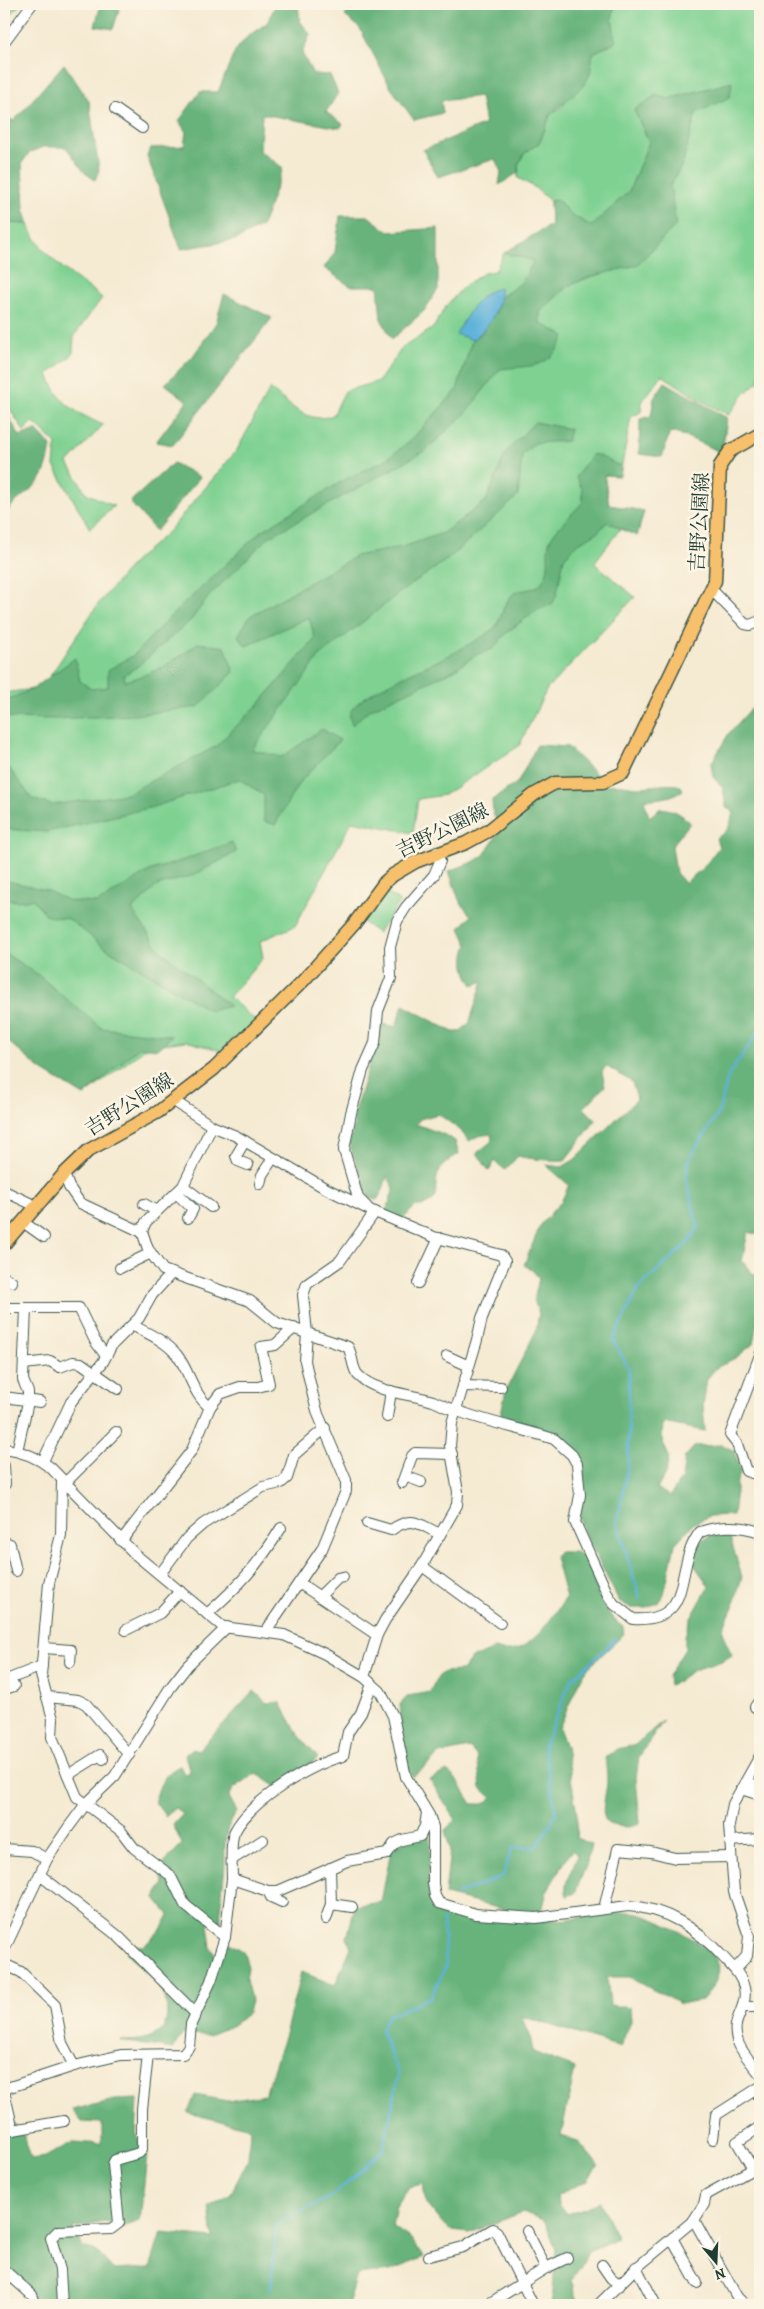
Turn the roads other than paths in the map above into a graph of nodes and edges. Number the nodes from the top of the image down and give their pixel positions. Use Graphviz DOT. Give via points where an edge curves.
graph roads {
  1 [pos="32,4"];
  2 [pos="4,42"];
  3 [pos="115,109"];
  4 [pos="142,128"];
  5 [pos="760,434"];
  6 [pos="712,590"];
  7 [pos="760,621"];
  8 [pos="437,852"];
  9 [pos="174,1101"];
  10 [pos="212,1126"];
  11 [pos="245,1141"];
  12 [pos="273,1158"];
  13 [pos="248,1165"];
  14 [pos="64,1174"];
  15 [pos="260,1184"];
  16 [pos="180,1190"];
  17 [pos="4,1191"];
  18 [pos="144,1204"];
  19 [pos="36,1206"];
  20 [pos="211,1208"];
  21 [pos="157,1211"];
  22 [pos="373,1211"];
  23 [pos="188,1218"];
  24 [pos="23,1222"];
  25 [pos="142,1232"];
  26 [pos="44,1237"];
  27 [pos="439,1238"];
  28 [pos="4,1244"];
  29 [pos="151,1253"];
  30 [pos="120,1268"];
  31 [pos="172,1273"];
  32 [pos="418,1283"];
  33 [pos="4,1308"];
  34 [pos="26,1309"];
  35 [pos="132,1325"];
  36 [pos="294,1328"];
  37 [pos="307,1332"];
  38 [pos="760,1354"];
  39 [pos="106,1356"];
  40 [pos="448,1356"];
  41 [pos="24,1364"];
  42 [pos="469,1366"];
  43 [pos="95,1373"];
  44 [pos="463,1386"];
  45 [pos="501,1387"];
  46 [pos="118,1388"];
  47 [pos="391,1391"];
  48 [pos="4,1397"];
  49 [pos="28,1402"];
  50 [pos="40,1402"];
  51 [pos="210,1407"];
  52 [pos="456,1411"];
  53 [pos="387,1417"];
  54 [pos="325,1428"];
  55 [pos="116,1432"];
  56 [pos="4,1449"];
  57 [pos="17,1451"];
  58 [pos="452,1454"];
  59 [pos="43,1461"];
  60 [pos="4,1466"];
  61 [pos="760,1470"];
  62 [pos="64,1481"];
  63 [pos="421,1482"];
  64 [pos="5,1484"];
  65 [pos="367,1522"];
  66 [pos="281,1528"];
  67 [pos="760,1532"];
  68 [pos="440,1534"];
  69 [pos="121,1540"];
  70 [pos="4,1542"];
  71 [pos="422,1566"];
  72 [pos="16,1571"];
  73 [pos="160,1574"];
  74 [pos="342,1577"];
  75 [pos="299,1583"];
  76 [pos="180,1592"];
  77 [pos="319,1597"];
  78 [pos="207,1614"];
  79 [pos="500,1624"];
  80 [pos="227,1627"];
  81 [pos="126,1630"];
  82 [pos="266,1632"];
  83 [pos="377,1635"];
  84 [pos="44,1648"];
  85 [pos="70,1662"];
  86 [pos="42,1666"];
  87 [pos="368,1681"];
  88 [pos="6,1687"];
  89 [pos="47,1697"];
  90 [pos="129,1755"];
  91 [pos="760,1756"];
  92 [pos="103,1759"];
  93 [pos="68,1775"];
  94 [pos="744,1785"];
  95 [pos="760,1787"];
  96 [pos="760,1795"];
  97 [pos="85,1805"];
  98 [pos="427,1812"];
  99 [pos="760,1839"];
  100 [pos="263,1840"];
  101 [pos="730,1841"];
  102 [pos="4,1849"];
  103 [pos="731,1857"];
  104 [pos="47,1859"];
  105 [pos="232,1859"];
  106 [pos="330,1868"];
  107 [pos="40,1875"];
  108 [pos="232,1879"];
  109 [pos="268,1891"];
  110 [pos="282,1902"];
  111 [pos="331,1904"];
  112 [pos="352,1907"];
  113 [pos="604,1908"];
  114 [pos="326,1920"];
  115 [pos="225,1936"];
  116 [pos="4,1950"];
  117 [pos="4,1964"];
  118 [pos="735,1969"];
  119 [pos="743,2007"];
  120 [pos="760,2007"];
  121 [pos="196,2014"];
  122 [pos="148,2055"];
  123 [pos="74,2066"];
  124 [pos="760,2074"];
  125 [pos="760,2087"];
  126 [pos="4,2090"];
  127 [pos="64,2121"];
  128 [pos="760,2127"];
  129 [pos="713,2139"];
  130 [pos="757,2167"];
  131 [pos="694,2220"];
  132 [pos="527,2231"];
  133 [pos="672,2238"];
  134 [pos="429,2256"];
  135 [pos="567,2258"];
  136 [pos="602,2265"];
  137 [pos="636,2267"];
  138 [pos="546,2268"];
  139 [pos="4,2270"];
  140 [pos="522,2283"];
  141 [pos="697,2283"];
  142 [pos="620,2285"];
  143 [pos="36,2305"];
  144 [pos="62,2305"];
  145 [pos="487,2305"];
  146 [pos="533,2305"];
  147 [pos="598,2305"];
  148 [pos="656,2305"];
  149 [pos="745,2305"];
  1 -- 2 [label="street"];
  3 -- 4 [label="street"];
  5 -- 6 [label="main road, 吉野公園線" via="730,451 720,466 716,575"];
  6 -- 7 [label="street" via="745,624"];
  6 -- 8 [label="main road, 吉野公園線" via="623,773 603,782 555,783 535,794 488,831 466,843"];
  8 -- 9 [label="main road, 吉野公園線" via="408,865 385,882 354,924 303,981 214,1069"];
  8 -- 22 [label="street" via="440,861 434,875 397,921 390,947 392,978 378,1011 375,1043 363,1070 344,1150 358,1198"];
  9 -- 10 [label="street"];
  9 -- 14 [label="main road, 吉野公園線" via="89,1150"];
  10 -- 11 [label="street"];
  10 -- 16 [label="street"];
  11 -- 12 [label="street"];
  11 -- 13 [label="street" via="236,1156 238,1161"];
  12 -- 15 [label="street"];
  12 -- 22 [label="street"];
  14 -- 19 [label="main road, 吉野公園線"];
  14 -- 25 [label="street" via="80,1203"];
  16 -- 20 [label="street"];
  16 -- 21 [label="street"];
  16 -- 23 [label="street" via="193,1209"];
  17 -- 19 [label="street"];
  18 -- 21 [label="street"];
  19 -- 24 [label="main road, 吉野公園線"];
  21 -- 25 [label="street" via="146,1222"];
  22 -- 27 [label="street"];
  22 -- 37 [label="street" via="340,1261 307,1284 303,1295"];
  24 -- 26 [label="street"];
  24 -- 28 [label="main road, 吉野公園線"];
  25 -- 29 [label="street"];
  27 -- 32 [label="street"];
  27 -- 42 [label="street" via="501,1255 505,1261 482,1318"];
  29 -- 30 [label="street"];
  29 -- 31 [label="street" via="163,1270"];
  31 -- 35 [label="street"];
  31 -- 36 [label="street" via="250,1301 277,1323"];
  33 -- 34 [label="street"];
  34 -- 39 [label="street" via="79,1308"];
  34 -- 41 [label="street"];
  35 -- 39 [label="street"];
  35 -- 51 [label="street" via="162,1342 176,1355 201,1400"];
  36 -- 37 [label="street"];
  36 -- 51 [label="street" via="275,1344 261,1347 268,1384 229,1389 220,1394"];
  37 -- 47 [label="street" via="348,1347 358,1375"];
  37 -- 54 [label="street" via="305,1361 318,1414"];
  38 -- 61 [label="street" via="730,1435 737,1444 746,1471"];
  39 -- 43 [label="street"];
  40 -- 42 [label="street"];
  41 -- 43 [label="street" via="50,1362 60,1367 81,1363"];
  41 -- 49 [label="street" via="23,1380"];
  42 -- 44 [label="street"];
  43 -- 46 [label="street"];
  43 -- 59 [label="street" via="71,1402"];
  44 -- 45 [label="street"];
  44 -- 52 [label="street"];
  47 -- 52 [label="street" via="433,1401"];
  47 -- 53 [label="street"];
  48 -- 49 [label="street"];
  49 -- 50 [label="street"];
  49 -- 57 [label="street"];
  51 -- 69 [label="street" via="192,1450"];
  52 -- 58 [label="street" via="452,1423"];
  52 -- 67 [label="street" via="554,1439 572,1454 577,1464 580,1495 575,1522 608,1595 633,1619 658,1618 669,1613 684,1580 688,1552 700,1532 732,1526"];
  54 -- 73 [label="street" via="294,1455 288,1478 263,1487 203,1524"];
  54 -- 75 [label="street" via="346,1480 346,1491 322,1549"];
  55 -- 62 [label="street"];
  56 -- 57 [label="street"];
  57 -- 59 [label="street"];
  58 -- 63 [label="street" via="415,1453 404,1480"];
  58 -- 68 [label="street" via="457,1505"];
  59 -- 62 [label="street"];
  60 -- 64 [label="street"];
  62 -- 69 [label="street"];
  62 -- 84 [label="street" via="61,1535 49,1583"];
  65 -- 68 [label="street" via="391,1530 404,1521 412,1521"];
  66 -- 78 [label="street" via="262,1559"];
  68 -- 71 [label="street"];
  69 -- 73 [label="street"];
  70 -- 72 [label="street" via="10,1544"];
  71 -- 79 [label="street"];
  71 -- 83 [label="street"];
  73 -- 76 [label="street"];
  74 -- 77 [label="street"];
  75 -- 77 [label="street"];
  75 -- 82 [label="street"];
  76 -- 78 [label="street"];
  76 -- 81 [label="street" via="160,1612"];
  77 -- 83 [label="street"];
  78 -- 80 [label="street"];
  80 -- 82 [label="street"];
  80 -- 90 [label="street" via="188,1665 170,1688"];
  82 -- 87 [label="street" via="284,1635 325,1654"];
  83 -- 87 [label="street"];
  84 -- 85 [label="street" via="71,1650"];
  84 -- 86 [label="street"];
  86 -- 88 [label="street"];
  86 -- 89 [label="street"];
  87 -- 98 [label="street" via="388,1703 406,1777"];
  87 -- 105 [label="street" via="361,1713 348,1732 343,1756 305,1771 249,1810 234,1834"];
  89 -- 90 [label="street" via="78,1700 86,1704"];
  89 -- 93 [label="street" via="53,1719 52,1737"];
  90 -- 97 [label="street" via="116,1776"];
  91 -- 94 [label="street"];
  92 -- 93 [label="street" via="100,1755"];
  93 -- 97 [label="street" via="77,1797"];
  94 -- 95 [label="street"];
  94 -- 96 [label="street"];
  94 -- 101 [label="street" via="731,1814"];
  97 -- 104 [label="street"];
  97 -- 115 [label="street" via="121,1831 134,1848 170,1875 185,1905"];
  98 -- 106 [label="street" via="420,1836 394,1844 387,1854 347,1861"];
  98 -- 113 [label="street" via="433,1827 433,1884 439,1903 476,1914 513,1918 536,1918"];
  99 -- 101 [label="street"];
  100 -- 105 [label="street"];
  101 -- 103 [label="street"];
  102 -- 104 [label="street" via="32,1851"];
  103 -- 113 [label="street" via="675,1858 618,1849"];
  103 -- 118 [label="street" via="734,1892 749,1942 747,1956"];
  104 -- 107 [label="street"];
  105 -- 108 [label="street"];
  106 -- 109 [label="street" via="278,1890"];
  106 -- 111 [label="street"];
  107 -- 116 [label="street"];
  107 -- 121 [label="street" via="118,1936"];
  108 -- 109 [label="street"];
  108 -- 115 [label="street"];
  109 -- 110 [label="street"];
  111 -- 112 [label="street"];
  111 -- 114 [label="street"];
  113 -- 118 [label="street" via="642,1906 670,1915 703,1937"];
  115 -- 121 [label="street"];
  117 -- 123 [label="street" via="21,1972 54,2005 62,2043"];
  118 -- 119 [label="street" via="745,1990"];
  119 -- 120 [label="street"];
  119 -- 124 [label="street" via="735,2034 743,2052"];
  121 -- 122 [label="street" via="191,2024 189,2046 183,2054"];
  122 -- 123 [label="street" via="121,2055"];
  122 -- 144 [label="street" via="142,2109 142,2150 115,2160 113,2164 119,2223 111,2229 58,2231 51,2238 60,2270"];
  123 -- 126 [label="street"];
  125 -- 129 [label="street" via="716,2115"];
  126 -- 127 [label="street" via="14,2130"];
  128 -- 130 [label="street" via="737,2142"];
  130 -- 131 [label="street" via="706,2194"];
  131 -- 133 [label="street"];
  131 -- 149 [label="street" via="737,2297"];
  132 -- 138 [label="street"];
  133 -- 137 [label="street"];
  133 -- 141 [label="street"];
  134 -- 140 [label="street" via="463,2247 493,2229"];
  135 -- 138 [label="street"];
  136 -- 142 [label="street"];
  137 -- 142 [label="street"];
  137 -- 148 [label="street"];
  138 -- 140 [label="street"];
  139 -- 143 [label="street" via="32,2295"];
  140 -- 145 [label="street"];
  140 -- 146 [label="street"];
  142 -- 147 [label="street"];
}
